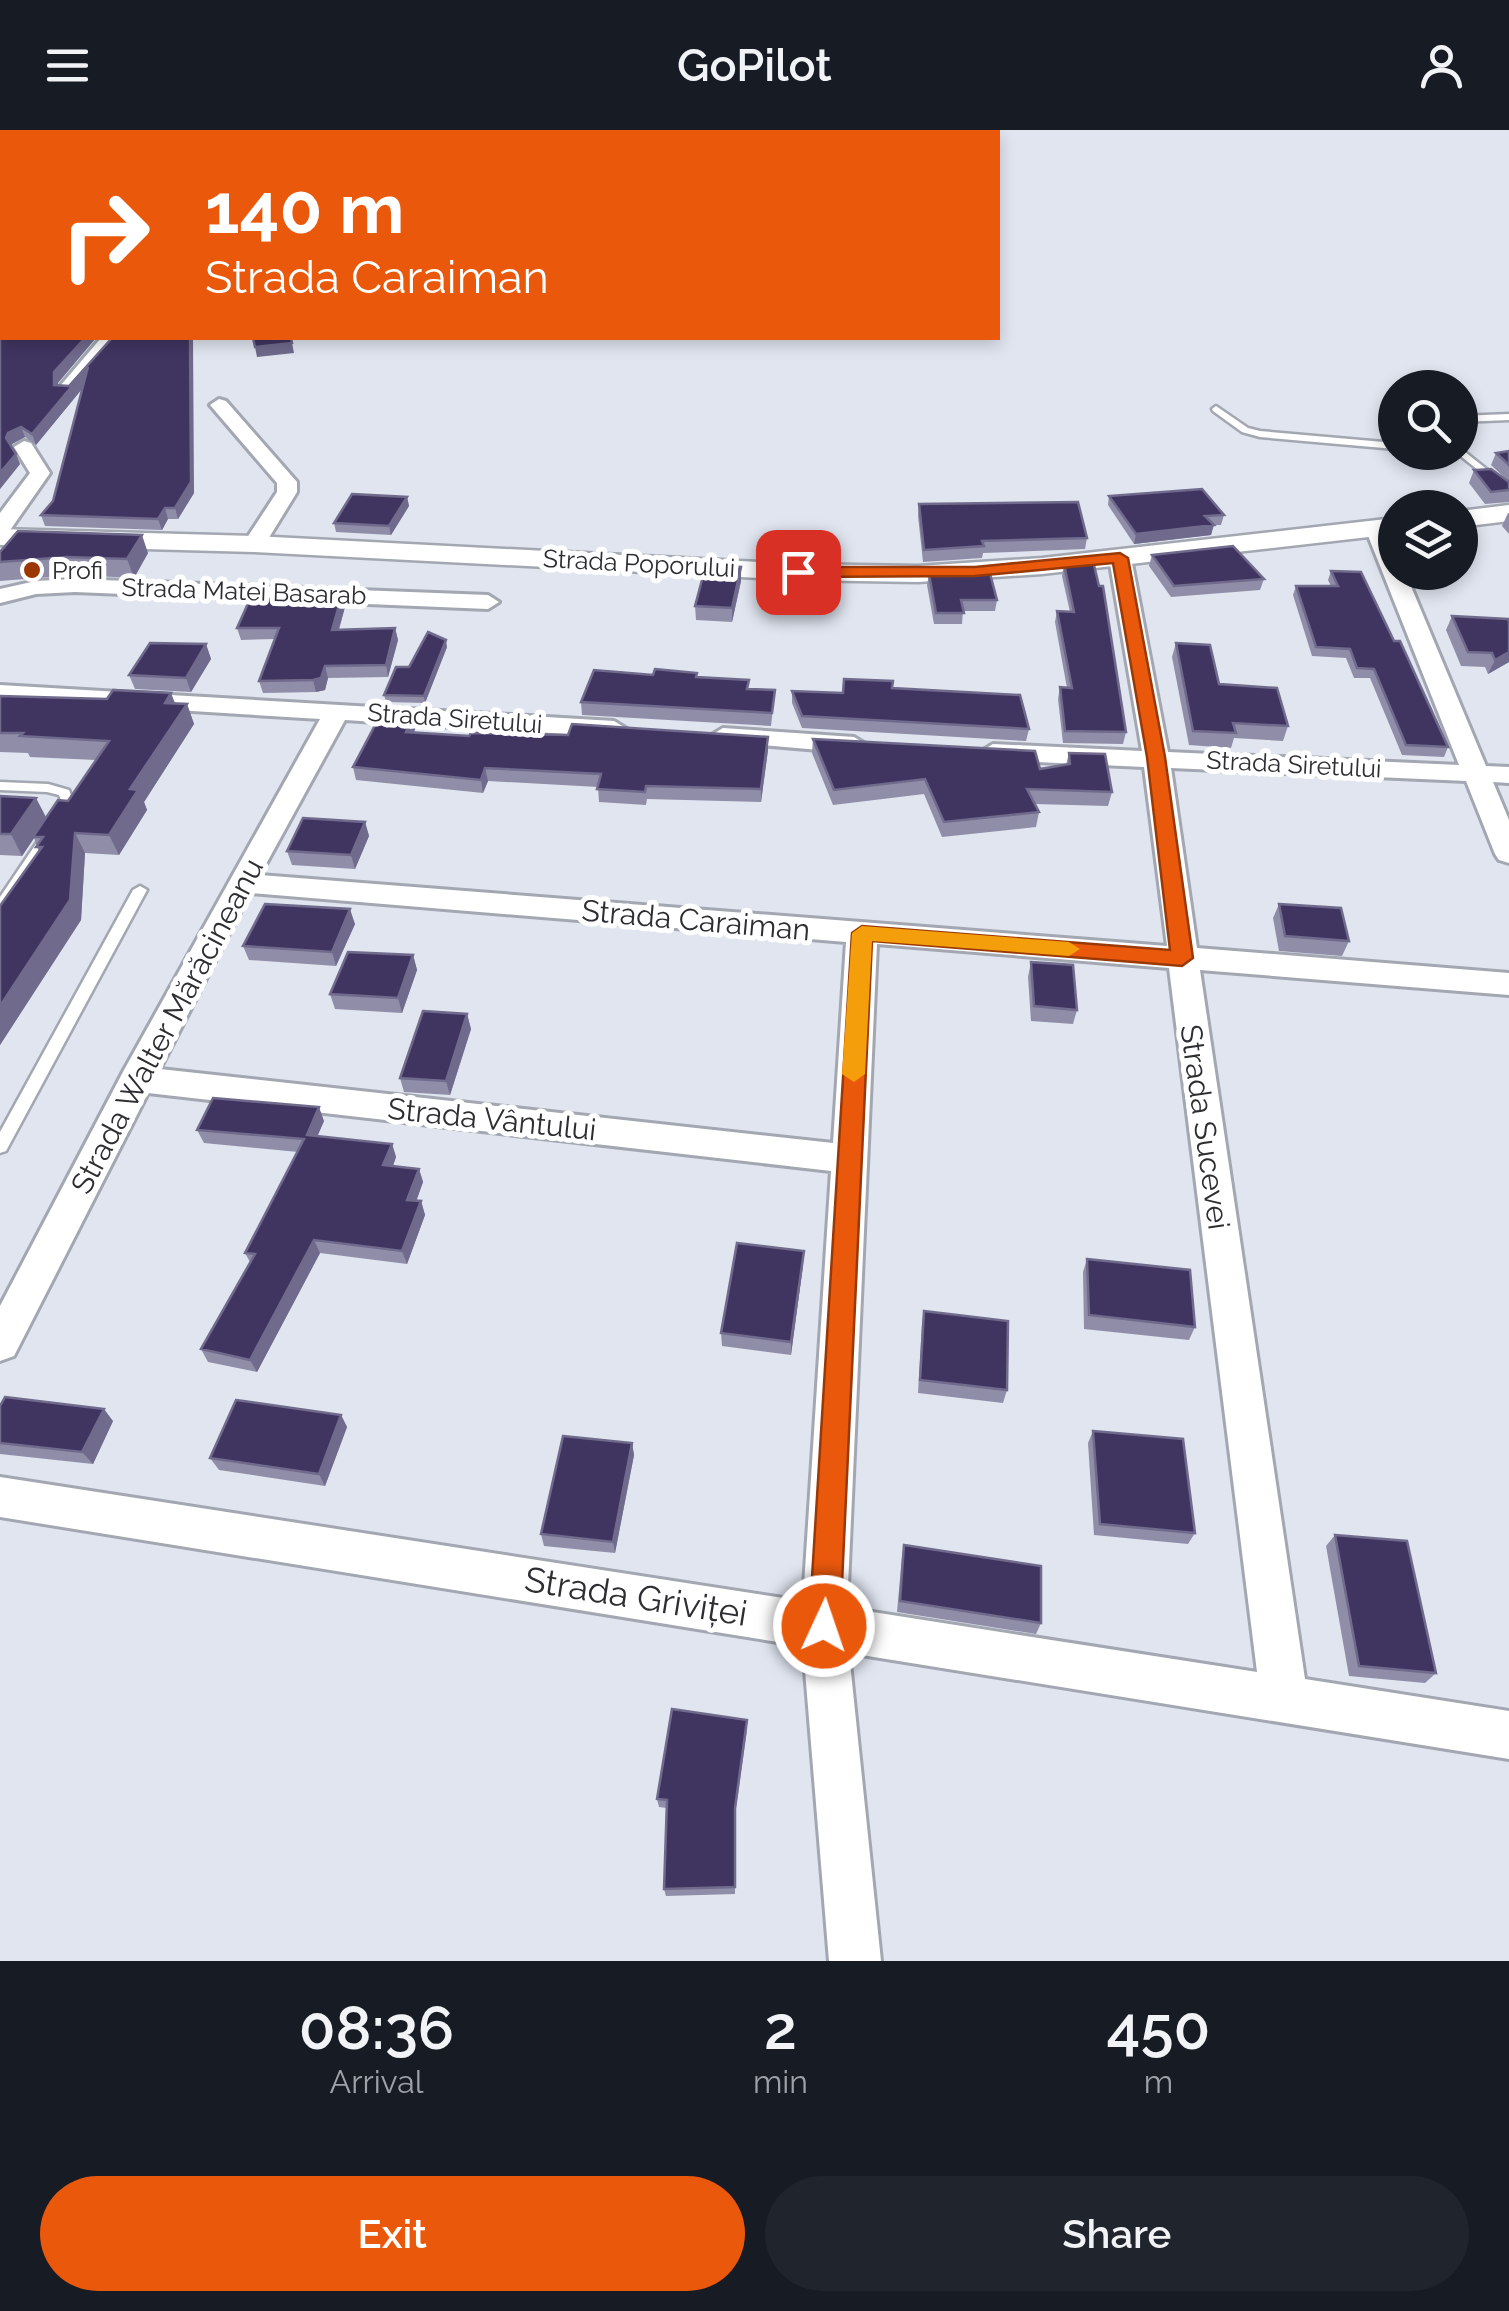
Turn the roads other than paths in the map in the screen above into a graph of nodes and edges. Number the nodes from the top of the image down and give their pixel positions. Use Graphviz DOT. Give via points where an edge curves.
graph roads {
  1 [pos="108,340"];
  2 [pos="67,389"];
  3 [pos="218,406"];
  4 [pos="1216,409"];
  5 [pos="1509,417"];
  6 [pos="1478,418"];
  7 [pos="1378,444"];
  8 [pos="24,447"];
  9 [pos="1478,466"];
  10 [pos="1509,492"];
  11 [pos="1509,513"];
  12 [pos="1478,516"];
  13 [pos="0,528"];
  14 [pos="1378,528"];
  15 [pos="0,537"];
  16 [pos="254,544"];
  17 [pos="1120,558"];
  18 [pos="1408,590"];
  19 [pos="0,596"];
  20 [pos="488,602"];
  21 [pos="0,692"];
  22 [pos="338,710"];
  23 [pos="642,730"];
  24 [pos="701,734"];
  25 [pos="879,746"];
  26 [pos="958,751"];
  27 [pos="1156,757"];
  28 [pos="1476,773"];
  29 [pos="1509,775"];
  30 [pos="0,786"];
  31 [pos="1509,854"];
  32 [pos="0,876"];
  33 [pos="20,878"];
  34 [pos="241,883"];
  35 [pos="140,890"];
  36 [pos="0,907"];
  37 [pos="862,933"];
  38 [pos="1182,958"];
  39 [pos="1509,984"];
  40 [pos="136,1080"];
  41 [pos="0,1147"];
  42 [pos="848,1159"];
  43 [pos="0,1344"];
  44 [pos="0,1497"];
  45 [pos="824,1626"];
  46 [pos="1284,1698"];
  47 [pos="1509,1734"];
  48 [pos="856,1961"];
  1 -- 2 [label="street"];
  3 -- 16 [label="street" via="287,482"];
  4 -- 7 [label="lane" via="1260,434"];
  5 -- 6 [label="lane"];
  8 -- 13 [label="street" via="40,473"];
  9 -- 10 [label="lane"];
  11 -- 12 [label="street"];
  14 -- 17 [label="street, Strada Poporului"];
  15 -- 16 [label="street, Strada Poporului"];
  16 -- 17 [label="street, Strada Poporului" via="848,574 975,572"];
  17 -- 27 [label="street, Strada Sucevei"];
  18 -- 28 [label="street"];
  19 -- 20 [label="street, Strada Matei Basarab" via="98,587"];
  21 -- 22 [label="street, Strada Siretului"];
  22 -- 23 [label="street, Strada Siretului"];
  22 -- 34 [label="street, Strada Walter Mărăcineanu"];
  24 -- 25 [label="street"];
  26 -- 27 [label="street, Strada Siretului"];
  27 -- 28 [label="street, Strada Siretului"];
  27 -- 38 [label="street, Strada Sucevei"];
  28 -- 29 [label="street, Strada Siretului"];
  28 -- 31 [label="street"];
  30 -- 33 [label="lane" via="48,788 65,793 68,803"];
  32 -- 33 [label="lane"];
  33 -- 36 [label="lane"];
  34 -- 37 [label="street, Strada Caraiman"];
  34 -- 40 [label="street, Strada Walter Mărăcineanu"];
  35 -- 41 [label="lane"];
  37 -- 38 [label="street, Strada Caraiman"];
  37 -- 42 [label="street"];
  38 -- 39 [label="street, Strada Caraiman"];
  38 -- 46 [label="street, Strada Sucevei"];
  40 -- 42 [label="street, Strada Vântului"];
  40 -- 43 [label="street, Strada Walter Mărăcineanu"];
  42 -- 45 [label="street"];
  44 -- 45 [label="street, Strada Griviței"];
  45 -- 46 [label="street, Strada Griviței"];
  45 -- 48 [label="street"];
  46 -- 47 [label="street, Strada Griviței"];
}
